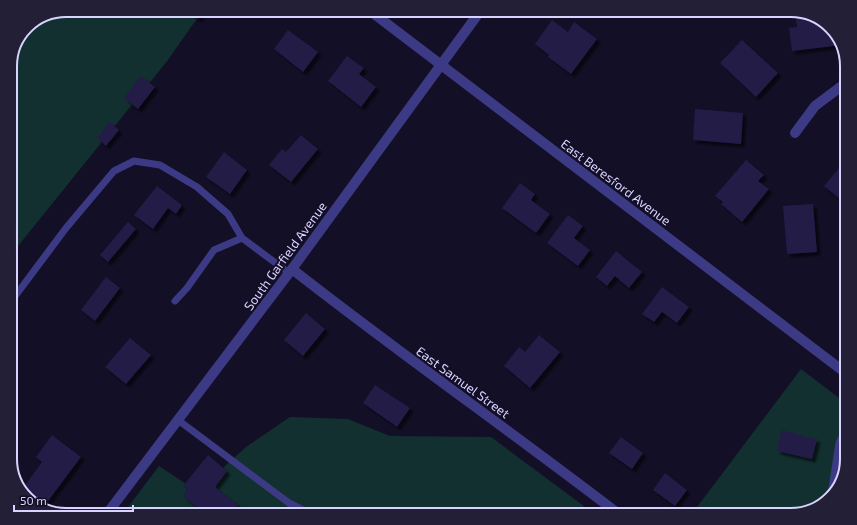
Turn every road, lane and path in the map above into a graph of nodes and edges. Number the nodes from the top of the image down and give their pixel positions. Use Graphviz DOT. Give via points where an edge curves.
graph roads {
  1 [pos="378,17"];
  2 [pos="476,17"];
  3 [pos="440,64"];
  4 [pos="840,87"];
  5 [pos="795,133"];
  6 [pos="242,238"];
  7 [pos="290,271"];
  8 [pos="17,294"];
  9 [pos="174,301"];
  10 [pos="840,369"];
  11 [pos="178,420"];
  12 [pos="840,441"];
  13 [pos="834,482"];
  14 [pos="111,508"];
  15 [pos="299,508"];
  16 [pos="611,508"];
  1 -- 3 [label="street, East Beresford Avenue"];
  2 -- 3 [label="street, South Garfield Avenue"];
  3 -- 7 [label="street, South Garfield Avenue"];
  3 -- 10 [label="street, East Beresford Avenue"];
  4 -- 5 [label="street" via="815,106"];
  6 -- 7 [label="lane"];
  6 -- 8 [label="lane" via="228,214 197,187 160,165 134,161 114,171 66,228"];
  6 -- 9 [label="lane" via="214,250 187,288"];
  7 -- 11 [label="street, South Garfield Avenue"];
  7 -- 16 [label="street, East Samuel Street"];
  11 -- 14 [label="street, South Garfield Avenue"];
  11 -- 15 [label="lane" via="289,503"];
  12 -- 13 [label="lane"];
}
